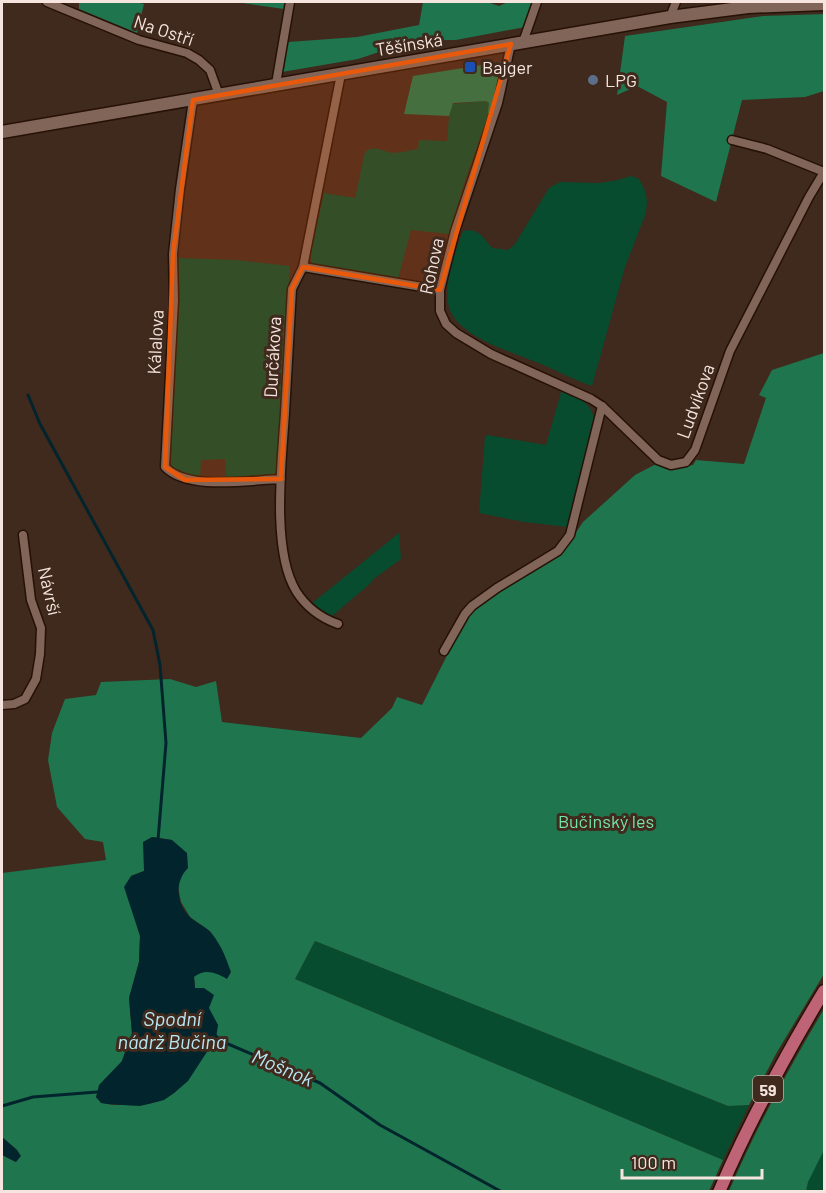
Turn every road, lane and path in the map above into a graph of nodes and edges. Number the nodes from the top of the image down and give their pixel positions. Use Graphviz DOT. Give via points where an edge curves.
graph roads {
  1 [pos="47,2"];
  2 [pos="290,2"];
  3 [pos="537,2"];
  4 [pos="676,2"];
  5 [pos="818,3"];
  6 [pos="670,17"];
  7 [pos="517,43"];
  8 [pos="341,74"];
  9 [pos="276,84"];
  10 [pos="219,96"];
  11 [pos="194,100"];
  12 [pos="2,132"];
  13 [pos="732,140"];
  14 [pos="825,172"];
  15 [pos="303,267"];
  16 [pos="440,290"];
  17 [pos="602,406"];
  18 [pos="281,479"];
  19 [pos="23,536"];
  20 [pos="338,624"];
  21 [pos="444,651"];
  22 [pos="2,705"];
  23 [pos="825,992"];
  24 [pos="719,1191"];
  1 -- 10 [label="street, Na Ostří" via="139,40 187,53 210,70"];
  2 -- 9 [label="street"];
  3 -- 7 [label="street, Rohova"];
  4 -- 6 [label="street"];
  5 -- 6 [label="main road, Těšínská"];
  6 -- 7 [label="main road, Těšínská"];
  7 -- 8 [label="main road, Těšínská"];
  7 -- 16 [label="street, Rohova" via="455,231"];
  8 -- 9 [label="main road, Těšínská"];
  8 -- 15 [label="street, Durčákova"];
  9 -- 10 [label="main road, Těšínská"];
  10 -- 11 [label="main road, Těšínská"];
  11 -- 12 [label="main road, Těšínská"];
  11 -- 18 [label="street, Kálalova" via="173,254 165,467 185,480 200,482"];
  13 -- 14 [label="street"];
  14 -- 17 [label="street, Ludvíkova" via="730,351 695,450 686,462 670,465 658,460"];
  15 -- 16 [label="street"];
  15 -- 18 [label="street, Durčákova" via="292,289"];
  16 -- 17 [label="street, Rohova" via="440,311 456,333 491,354"];
  17 -- 21 [label="street" via="570,535 558,552 472,606"];
  18 -- 20 [label="street, Durčákova" via="281,531 295,590 325,620"];
  19 -- 22 [label="street, Návrší" via="31,600 41,628 40,654 36,679 25,699"];
  23 -- 24 [label="main road, 59" via="757,1109"];
}
